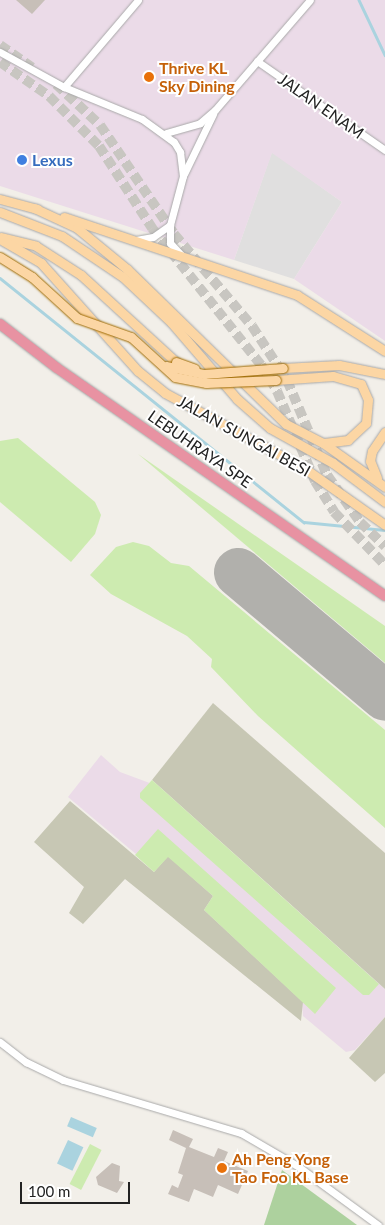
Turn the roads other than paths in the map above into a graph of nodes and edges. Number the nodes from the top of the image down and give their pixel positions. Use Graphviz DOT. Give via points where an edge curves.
graph roads {
  1 [pos="138,0"];
  2 [pos="310,0"];
  3 [pos="0,52"];
  4 [pos="257,61"];
  5 [pos="64,86"];
  6 [pos="215,110"];
  7 [pos="166,133"];
  8 [pos="385,150"];
  9 [pos="183,176"];
  10 [pos="0,198"];
  11 [pos="34,208"];
  12 [pos="0,212"];
  13 [pos="170,225"];
  14 [pos="0,238"];
  15 [pos="131,240"];
  16 [pos="0,257"];
  17 [pos="183,257"];
  18 [pos="0,317"];
  19 [pos="0,324"];
  20 [pos="385,350"];
  21 [pos="159,362"];
  22 [pos="230,372"];
  23 [pos="385,374"];
  24 [pos="385,432"];
  25 [pos="323,444"];
  26 [pos="383,485"];
  27 [pos="385,502"];
  28 [pos="385,525"];
  29 [pos="385,590"];
  30 [pos="385,596"];
  31 [pos="0,1042"];
  32 [pos="378,1225"];
  1 -- 5 [label="street"];
  2 -- 4 [label="street"];
  3 -- 5 [label="street"];
  4 -- 6 [label="street"];
  4 -- 8 [label="street, JALAN ENAM"];
  5 -- 7 [label="street"];
  6 -- 7 [label="street" via="200,123"];
  6 -- 9 [label="street"];
  7 -- 9 [label="street" via="180,152"];
  9 -- 13 [label="street"];
  10 -- 11 [label="main road"];
  11 -- 15 [label="main road"];
  11 -- 25 [label="main road" via="77,228 171,310 286,424"];
  12 -- 27 [label="main road" via="62,236 123,277 171,322 237,398 270,428 332,463"];
  13 -- 15 [label="street" via="153,237"];
  13 -- 17 [label="street" via="170,243"];
  14 -- 22 [label="main road, bridge" via="23,241 61,261 98,289 176,362 193,369"];
  14 -- 28 [label="main road, JALAN SUNGAI BESI" via="41,263 138,371 166,393 304,468"];
  15 -- 17 [label="main road"];
  16 -- 21 [label="main road, bridge" via="32,277 77,318 131,338"];
  17 -- 20 [label="main road" via="297,295"];
  18 -- 29 [label="highway, LEBUHRAYA SPE" via="59,363"];
  19 -- 30 [label="highway, LEBUHRAYA SPE" via="57,368"];
  21 -- 22 [label="main road, bridge" via="181,372"];
  21 -- 25 [label="main road, bridge" via="175,377 188,381 333,376 361,384 368,400 366,422 348,440"];
  22 -- 23 [label="main road, bridge" via="339,365"];
  24 -- 26 [label="main road" via="375,445 370,461"];
  25 -- 26 [label="main road"];
  31 -- 32 [label="street" via="26,1062 63,1080 241,1133 327,1186"];
}
